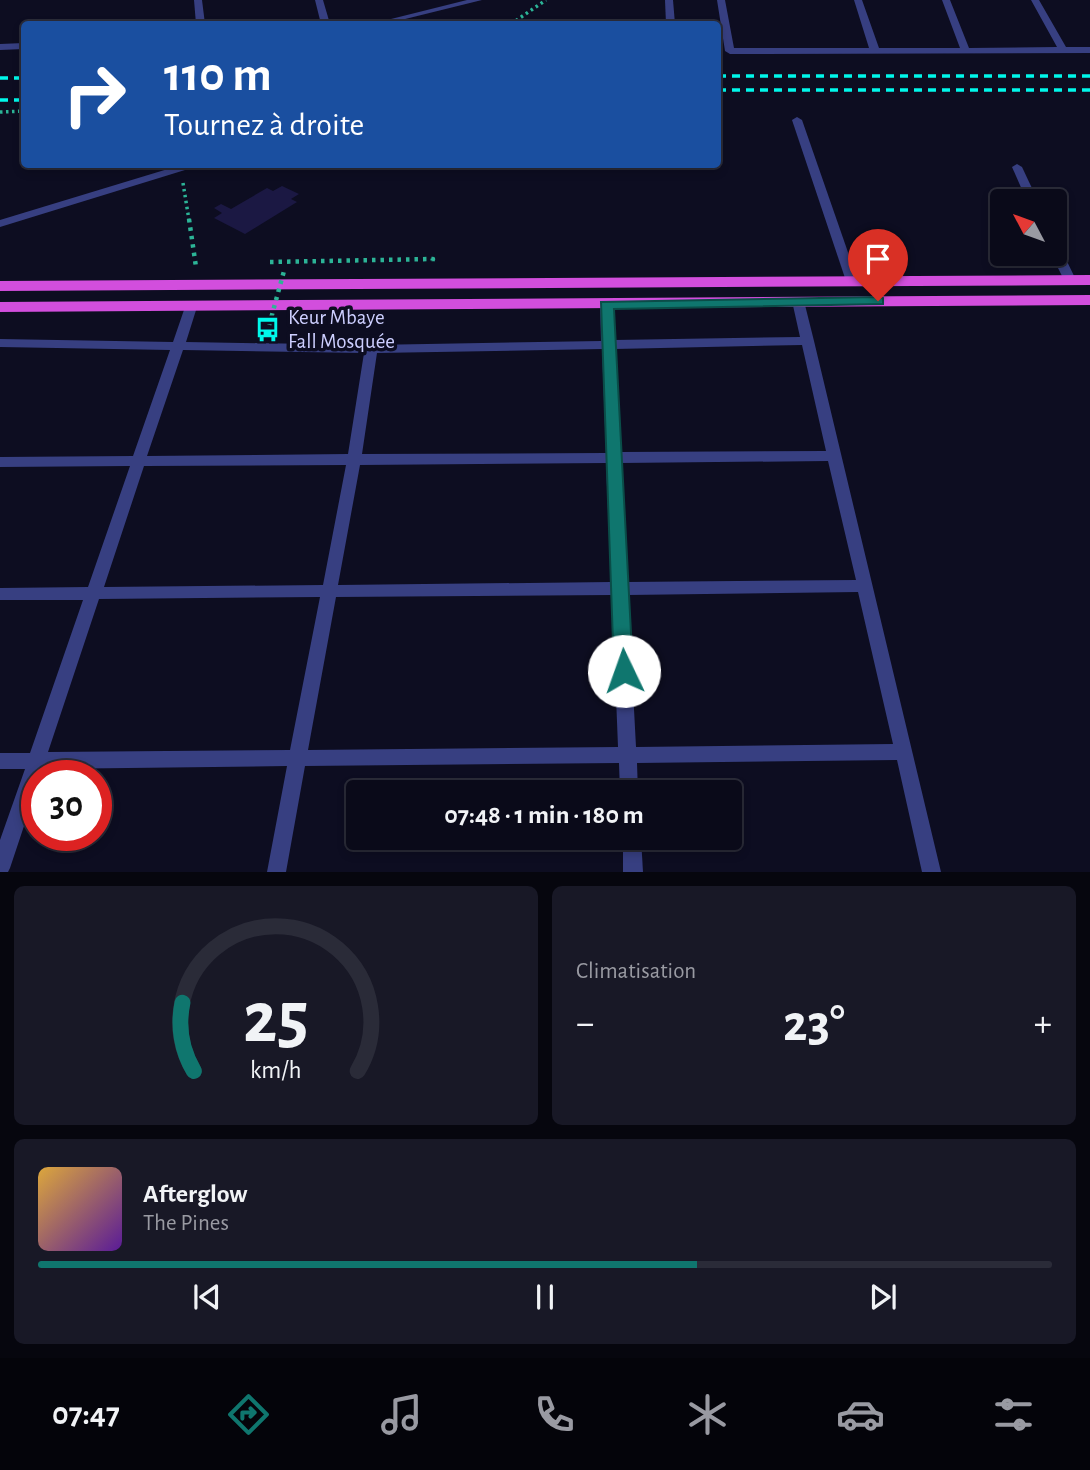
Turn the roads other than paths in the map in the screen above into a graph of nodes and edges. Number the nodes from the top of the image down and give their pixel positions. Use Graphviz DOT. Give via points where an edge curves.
graph roads {
  1 [pos="198,0"];
  2 [pos="319,0"];
  3 [pos="478,0"];
  4 [pos="669,0"];
  5 [pos="721,0"];
  6 [pos="858,0"];
  7 [pos="946,0"];
  8 [pos="1034,0"];
  9 [pos="201,21"];
  10 [pos="325,21"];
  11 [pos="389,21"];
  12 [pos="671,21"];
  13 [pos="21,46"];
  14 [pos="0,47"];
  15 [pos="1063,50"];
  16 [pos="1090,50"];
  17 [pos="875,51"];
  18 [pos="966,51"];
  19 [pos="797,120"];
  20 [pos="1017,167"];
  21 [pos="178,168"];
  22 [pos="1027,189"];
  23 [pos="0,224"];
  24 [pos="1063,266"];
  25 [pos="1070,280"];
  26 [pos="1090,280"];
  27 [pos="852,281"];
  28 [pos="0,286"];
  29 [pos="1090,300"];
  30 [pos="798,301"];
  31 [pos="606,305"];
  32 [pos="191,307"];
  33 [pos="0,308"];
  34 [pos="807,341"];
  35 [pos="0,343"];
  36 [pos="608,343"];
  37 [pos="177,348"];
  38 [pos="371,349"];
  39 [pos="614,455"];
  40 [pos="834,456"];
  41 [pos="354,460"];
  42 [pos="139,461"];
  43 [pos="0,462"];
  44 [pos="865,586"];
  45 [pos="620,588"];
  46 [pos="330,591"];
  47 [pos="94,593"];
  48 [pos="0,594"];
  49 [pos="904,752"];
  50 [pos="628,754"];
  51 [pos="297,758"];
  52 [pos="21,760"];
  53 [pos="37,760"];
  54 [pos="0,761"];
  55 [pos="629,780"];
  56 [pos="21,807"];
  57 [pos="632,850"];
  58 [pos="0,868"];
  59 [pos="276,872"];
  60 [pos="633,872"];
  61 [pos="932,872"];
  1 -- 9 [label="street"];
  2 -- 10 [label="street"];
  3 -- 11 [label="street"];
  4 -- 12 [label="street"];
  5 -- 17 [label="street" via="730,51"];
  6 -- 17 [label="street"];
  7 -- 18 [label="street"];
  8 -- 15 [label="street"];
  13 -- 14 [label="street"];
  15 -- 16 [label="street"];
  15 -- 18 [label="street"];
  17 -- 18 [label="street"];
  19 -- 27 [label="street"];
  20 -- 22 [label="street"];
  21 -- 23 [label="street"];
  24 -- 25 [label="street"];
  25 -- 26 [label="highway"];
  25 -- 27 [label="highway"];
  27 -- 28 [label="highway"];
  29 -- 30 [label="highway"];
  30 -- 31 [label="highway"];
  30 -- 34 [label="street"];
  31 -- 32 [label="highway"];
  31 -- 36 [label="street"];
  32 -- 33 [label="highway"];
  32 -- 37 [label="street"];
  34 -- 36 [label="street"];
  34 -- 40 [label="street"];
  35 -- 37 [label="street"];
  36 -- 38 [label="street"];
  36 -- 39 [label="street"];
  37 -- 38 [label="street"];
  37 -- 42 [label="street"];
  38 -- 41 [label="street"];
  39 -- 40 [label="street"];
  39 -- 41 [label="street"];
  39 -- 45 [label="street"];
  40 -- 44 [label="street"];
  41 -- 42 [label="street"];
  41 -- 46 [label="street"];
  42 -- 43 [label="street"];
  42 -- 47 [label="street"];
  44 -- 45 [label="street"];
  44 -- 49 [label="street"];
  45 -- 46 [label="street"];
  45 -- 50 [label="street"];
  46 -- 47 [label="street"];
  46 -- 51 [label="street"];
  47 -- 48 [label="street"];
  47 -- 53 [label="street"];
  49 -- 50 [label="street"];
  49 -- 61 [label="street"];
  50 -- 51 [label="street"];
  50 -- 55 [label="street"];
  51 -- 53 [label="street"];
  51 -- 59 [label="street"];
  52 -- 54 [label="street"];
  56 -- 58 [label="street"];
  57 -- 60 [label="street"];
}
